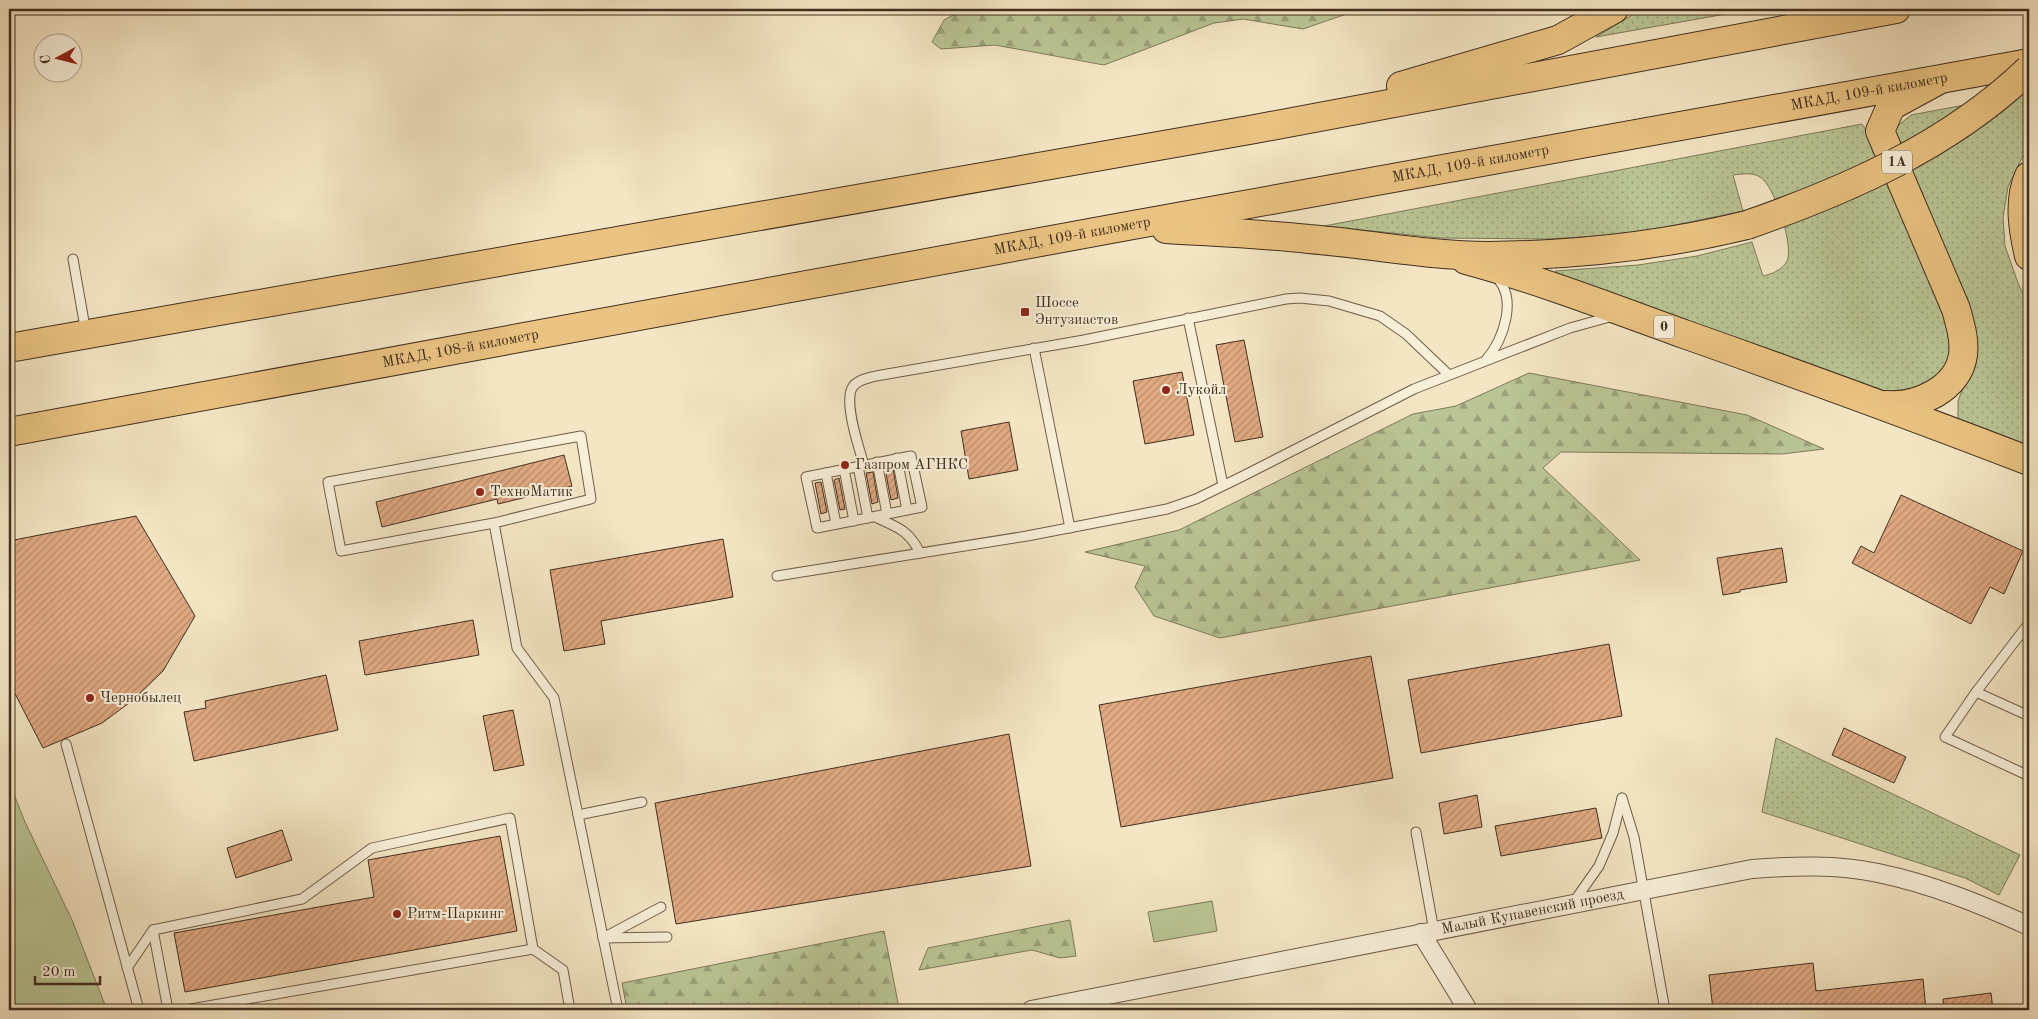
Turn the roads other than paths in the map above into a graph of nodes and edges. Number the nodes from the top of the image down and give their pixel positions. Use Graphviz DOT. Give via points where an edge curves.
graph roads {
  1 [pos="1614,9"];
  2 [pos="1896,9"];
  3 [pos="2029,63"];
  4 [pos="2029,69"];
  5 [pos="1942,78"];
  6 [pos="1255,129"];
  7 [pos="2029,176"];
  8 [pos="1122,226"];
  9 [pos="1444,254"];
  10 [pos="2029,256"];
  11 [pos="73,259"];
  12 [pos="1481,264"];
  13 [pos="913,266"];
  14 [pos="1626,313"];
  15 [pos="1188,318"];
  16 [pos="87,334"];
  17 [pos="9,348"];
  18 [pos="1034,348"];
  19 [pos="1486,360"];
  20 [pos="1449,375"];
  21 [pos="1882,405"];
  22 [pos="9,432"];
  23 [pos="897,458"];
  24 [pos="2029,460"];
  25 [pos="877,462"];
  26 [pos="861,466"];
  27 [pos="844,469"];
  28 [pos="826,473"];
  29 [pos="1223,486"];
  30 [pos="908,510"];
  31 [pos="887,514"];
  32 [pos="871,518"];
  33 [pos="854,521"];
  34 [pos="494,523"];
  35 [pos="836,524"];
  36 [pos="1070,528"];
  37 [pos="920,553"];
  38 [pos="777,576"];
  39 [pos="2029,623"];
  40 [pos="549,680"];
  41 [pos="1976,692"];
  42 [pos="554,698"];
  43 [pos="2029,716"];
  44 [pos="66,744"];
  45 [pos="2029,776"];
  46 [pos="642,802"];
  47 [pos="578,815"];
  48 [pos="1416,832"];
  49 [pos="1644,890"];
  50 [pos="1572,904"];
  51 [pos="661,907"];
  52 [pos="2029,926"];
  53 [pos="152,930"];
  54 [pos="1427,932"];
  55 [pos="667,937"];
  56 [pos="603,938"];
  57 [pos="532,949"];
  58 [pos="127,968"];
  59 [pos="1053,1008"];
  60 [pos="139,1010"];
  61 [pos="168,1010"];
  62 [pos="185,1010"];
  63 [pos="570,1010"];
  64 [pos="618,1010"];
  65 [pos="1031,1010"];
  66 [pos="1468,1010"];
  67 [pos="1666,1010"];
  1 -- 6 [label="main road" via="1558,40"];
  2 -- 6 [label="main road"];
  3 -- 5 [label="main road, МКАД, 109-й километр"];
  4 -- 9 [label="main road, 1A, bridge" via="1957,128 1874,175 1807,204 1747,224 1688,239 1632,248 1497,256"];
  5 -- 8 [label="main road, МКАД, 109-й километр"];
  5 -- 21 [label="main road" via="1891,106 1880,131 1956,309 1963,354 1960,366 1942,389 1913,404"];
  6 -- 16 [label="main road"];
  7 -- 10 [label="main road" via="2023,189 2023,229"];
  8 -- 9 [label="main road, 0" via="1309,238"];
  8 -- 13 [label="main road, МКАД, 109-й километр"];
  9 -- 12 [label="main road, 0"];
  11 -- 16 [label="lane"];
  12 -- 14 [label="main road, 0"];
  12 -- 19 [label="lane" via="1498,279 1505,294 1506,308 1501,336"];
  13 -- 22 [label="main road, МКАД, 108-й километр"];
  14 -- 19 [label="lane" via="1589,322"];
  14 -- 21 [label="main road, 0"];
  15 -- 18 [label="lane"];
  15 -- 20 [label="lane" via="1286,299 1329,301 1364,309 1393,324"];
  15 -- 29 [label="lane"];
  16 -- 17 [label="main road"];
  18 -- 26 [label="lane" via="858,382 852,388 850,409"];
  18 -- 36 [label="lane"];
  19 -- 20 [label="lane"];
  20 -- 29 [label="lane" via="1414,389"];
  21 -- 24 [label="main road, 0"];
  23 -- 25 [label="lane"];
  23 -- 30 [label="lane"];
  23 -- 30 [label="lane" via="911,456 915,473 922,507"];
  25 -- 26 [label="lane"];
  25 -- 31 [label="lane"];
  26 -- 27 [label="lane"];
  26 -- 32 [label="lane"];
  27 -- 28 [label="lane"];
  27 -- 33 [label="lane"];
  28 -- 35 [label="lane"];
  28 -- 35 [label="lane" via="806,476 817,528"];
  29 -- 36 [label="lane" via="1167,510"];
  30 -- 31 [label="lane"];
  31 -- 32 [label="lane"];
  32 -- 33 [label="lane"];
  32 -- 37 [label="lane" via="906,531"];
  33 -- 35 [label="lane"];
  34 -- 34 [label="lane" via="591,499 581,436 328,482 341,551"];
  34 -- 42 [label="lane" via="517,648"];
  36 -- 37 [label="lane"];
  37 -- 38 [label="lane"];
  39 -- 41 [label="lane"];
  40 -- 42 [label="lane"];
  41 -- 43 [label="lane"];
  41 -- 45 [label="lane" via="1945,738"];
  42 -- 47 [label="lane"];
  44 -- 58 [label="lane"];
  46 -- 47 [label="lane"];
  47 -- 56 [label="lane"];
  48 -- 54 [label="lane"];
  49 -- 50 [label="street, Малый Купавенский проезд"];
  49 -- 50 [label="lane" via="1634,837 1622,798 1613,833 1599,866"];
  49 -- 52 [label="street, Малый Купавенский проезд" via="1752,869 1791,866 1876,872 1968,899"];
  49 -- 67 [label="lane"];
  50 -- 54 [label="street, Малый Купавенский проезд"];
  51 -- 56 [label="lane"];
  53 -- 57 [label="lane" via="302,899 372,848 510,818"];
  53 -- 58 [label="lane"];
  53 -- 61 [label="lane"];
  54 -- 59 [label="street, Малый Купавенский проезд"];
  54 -- 66 [label="street"];
  55 -- 56 [label="lane"];
  56 -- 64 [label="lane"];
  57 -- 62 [label="lane"];
  57 -- 63 [label="lane" via="563,970"];
  58 -- 60 [label="lane"];
  59 -- 65 [label="street, Малый Купавенский проезд"];
}
